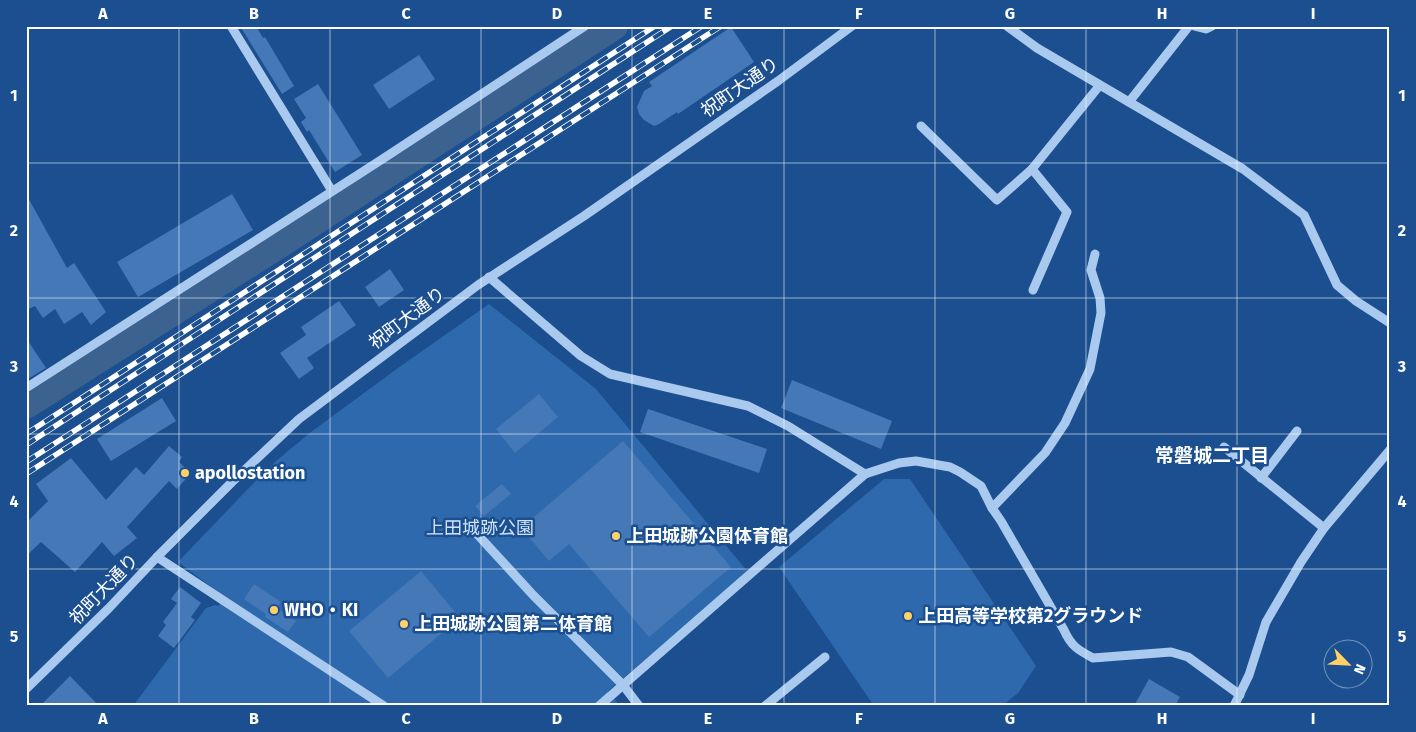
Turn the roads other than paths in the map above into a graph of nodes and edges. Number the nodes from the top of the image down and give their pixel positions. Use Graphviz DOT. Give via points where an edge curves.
graph roads {
  1 [pos="231,26"];
  2 [pos="585,26"];
  3 [pos="852,26"];
  4 [pos="1007,26"];
  5 [pos="1188,26"];
  6 [pos="1194,26"];
  7 [pos="1212,26"];
  8 [pos="1100,85"];
  9 [pos="1129,102"];
  10 [pos="921,126"];
  11 [pos="1032,169"];
  12 [pos="332,192"];
  13 [pos="1095,254"];
  14 [pos="489,277"];
  15 [pos="1033,290"];
  16 [pos="1390,323"];
  17 [pos="26,388"];
  18 [pos="1297,431"];
  19 [pos="1224,447"];
  20 [pos="1390,450"];
  21 [pos="865,474"];
  22 [pos="1261,478"];
  23 [pos="992,508"];
  24 [pos="1324,528"];
  25 [pos="477,534"];
  26 [pos="157,557"];
  27 [pos="826,657"];
  28 [pos="623,685"];
  29 [pos="26,689"];
  30 [pos="1240,695"];
  31 [pos="384,706"];
  32 [pos="599,706"];
  33 [pos="639,706"];
  34 [pos="765,706"];
  35 [pos="1234,706"];
  1 -- 12 [label="street"];
  2 -- 12 [label="street"];
  3 -- 14 [label="street, 祝町大通り" via="584,216"];
  4 -- 8 [label="street" via="1037,48"];
  5 -- 9 [label="street"];
  6 -- 7 [label="street" via="1206,29"];
  8 -- 9 [label="street"];
  8 -- 11 [label="street"];
  9 -- 16 [label="street" via="1243,169 1304,214 1337,285"];
  10 -- 11 [label="street" via="997,200"];
  11 -- 15 [label="street" via="1067,212"];
  12 -- 17 [label="street"];
  13 -- 23 [label="street" via="1091,270 1101,313 1090,369 1065,423 1045,452"];
  14 -- 21 [label="street" via="581,356 610,374 748,406 788,426"];
  14 -- 26 [label="street, 祝町大通り" via="299,419"];
  18 -- 22 [label="street"];
  19 -- 22 [label="street"];
  20 -- 24 [label="street"];
  21 -- 23 [label="street" via="916,461 950,467 981,486"];
  21 -- 28 [label="street"];
  22 -- 24 [label="street"];
  23 -- 30 [label="street" via="1069,641 1082,652 1093,658 1171,652 1188,657"];
  24 -- 30 [label="street" via="1266,622"];
  25 -- 28 [label="street"];
  26 -- 29 [label="street, 祝町大通り"];
  26 -- 31 [label="street"];
  27 -- 34 [label="street"];
  28 -- 32 [label="street"];
  28 -- 33 [label="street"];
  30 -- 35 [label="street"];
}
